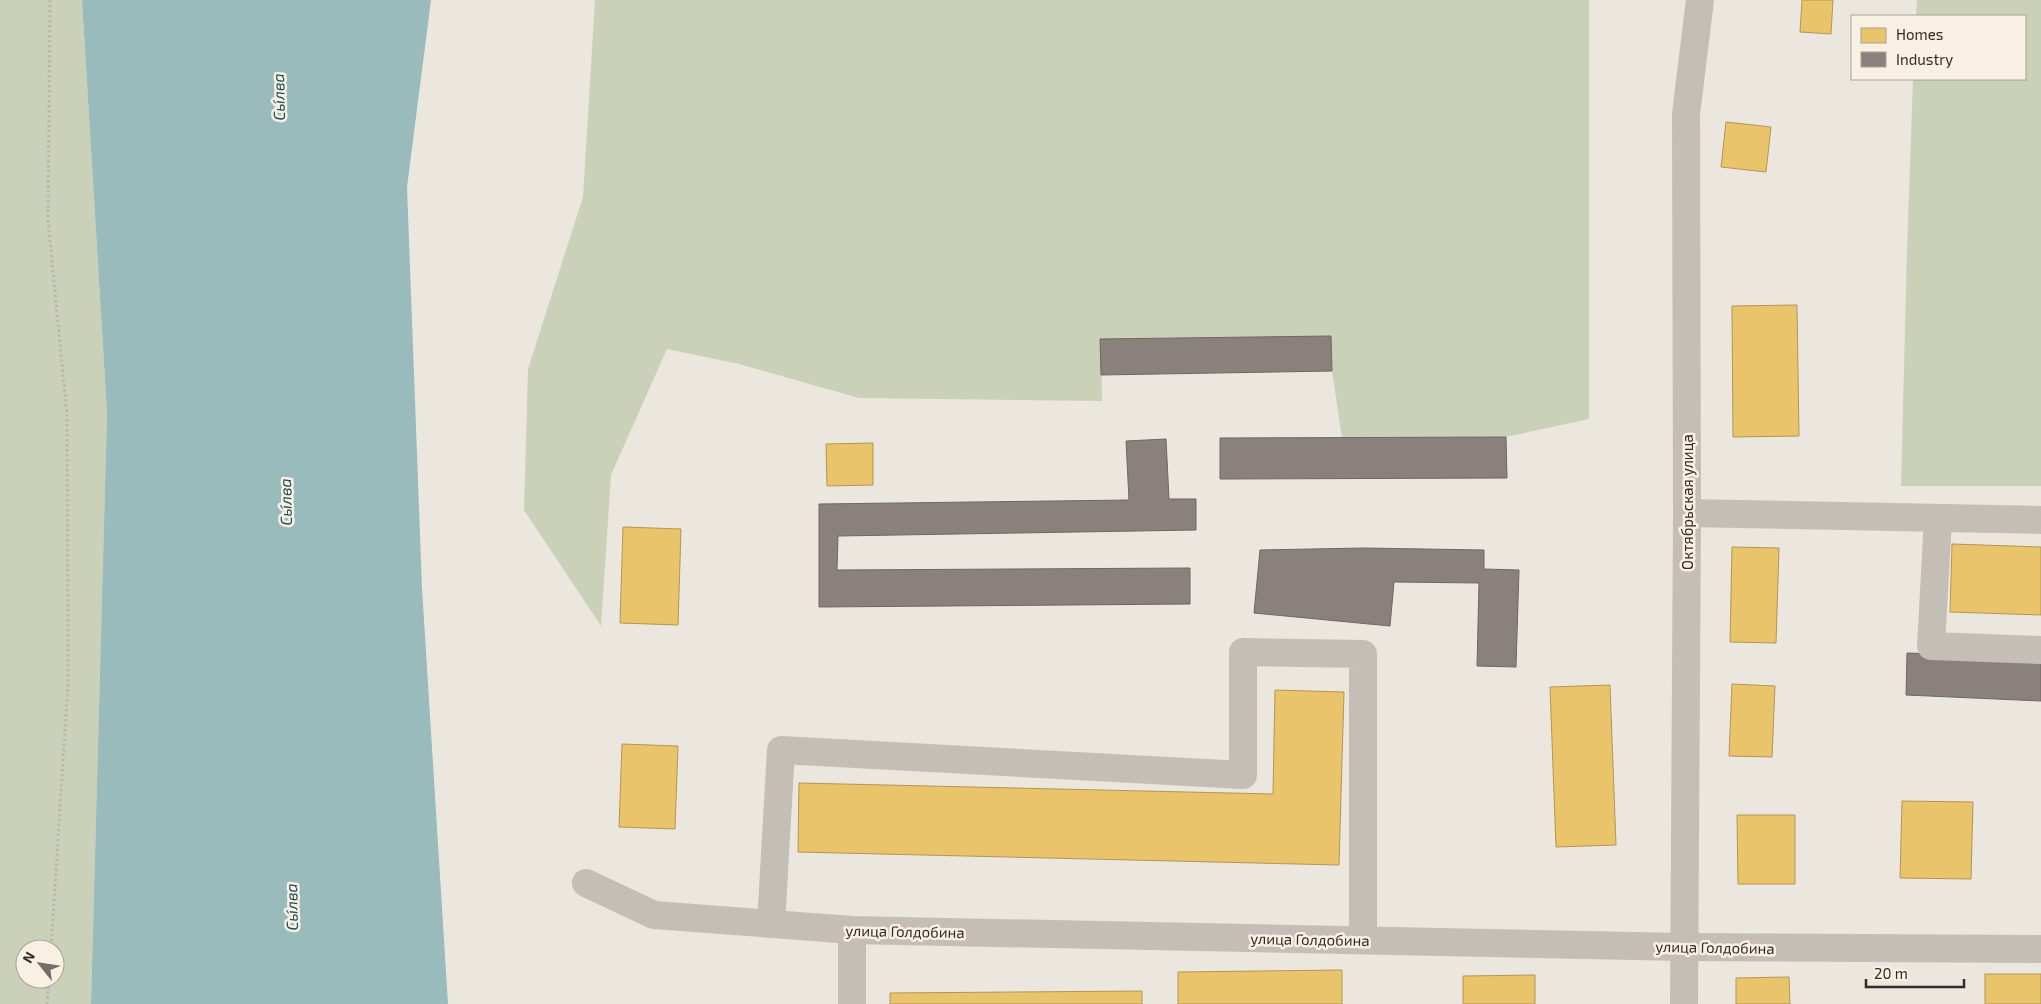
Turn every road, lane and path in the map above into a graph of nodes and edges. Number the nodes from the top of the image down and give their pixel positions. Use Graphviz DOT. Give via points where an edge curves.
graph roads {
  1 [pos="50,0"];
  2 [pos="1700,0"];
  3 [pos="1688,513"];
  4 [pos="1938,518"];
  5 [pos="2041,520"];
  6 [pos="2041,650"];
  7 [pos="586,883"];
  8 [pos="771,924"];
  9 [pos="852,930"];
  10 [pos="52,939"];
  11 [pos="1363,940"];
  12 [pos="1683,946"];
  13 [pos="2041,949"];
  14 [pos="48,989"];
  15 [pos="47,1004"];
  16 [pos="852,1004"];
  17 [pos="1684,1004"];
  1 -- 10 [label="path" via="48,220 67,416 68,673"];
  2 -- 3 [label="street, Октябрьская улица" via="1686,114"];
  3 -- 4 [label="street"];
  3 -- 12 [label="street, Октябрьская улица"];
  4 -- 5 [label="street"];
  4 -- 6 [label="street" via="1931,646"];
  7 -- 8 [label="street, улица Голдобина" via="654,915"];
  8 -- 9 [label="street, улица Голдобина"];
  8 -- 11 [label="street" via="781,750 1243,775 1243,652 1363,654"];
  9 -- 11 [label="street, улица Голдобина"];
  9 -- 16 [label="street"];
  11 -- 12 [label="street, улица Голдобина"];
  12 -- 13 [label="street, улица Голдобина"];
  12 -- 17 [label="street, Октябрьская улица"];
  14 -- 15 [label="path"];
}
